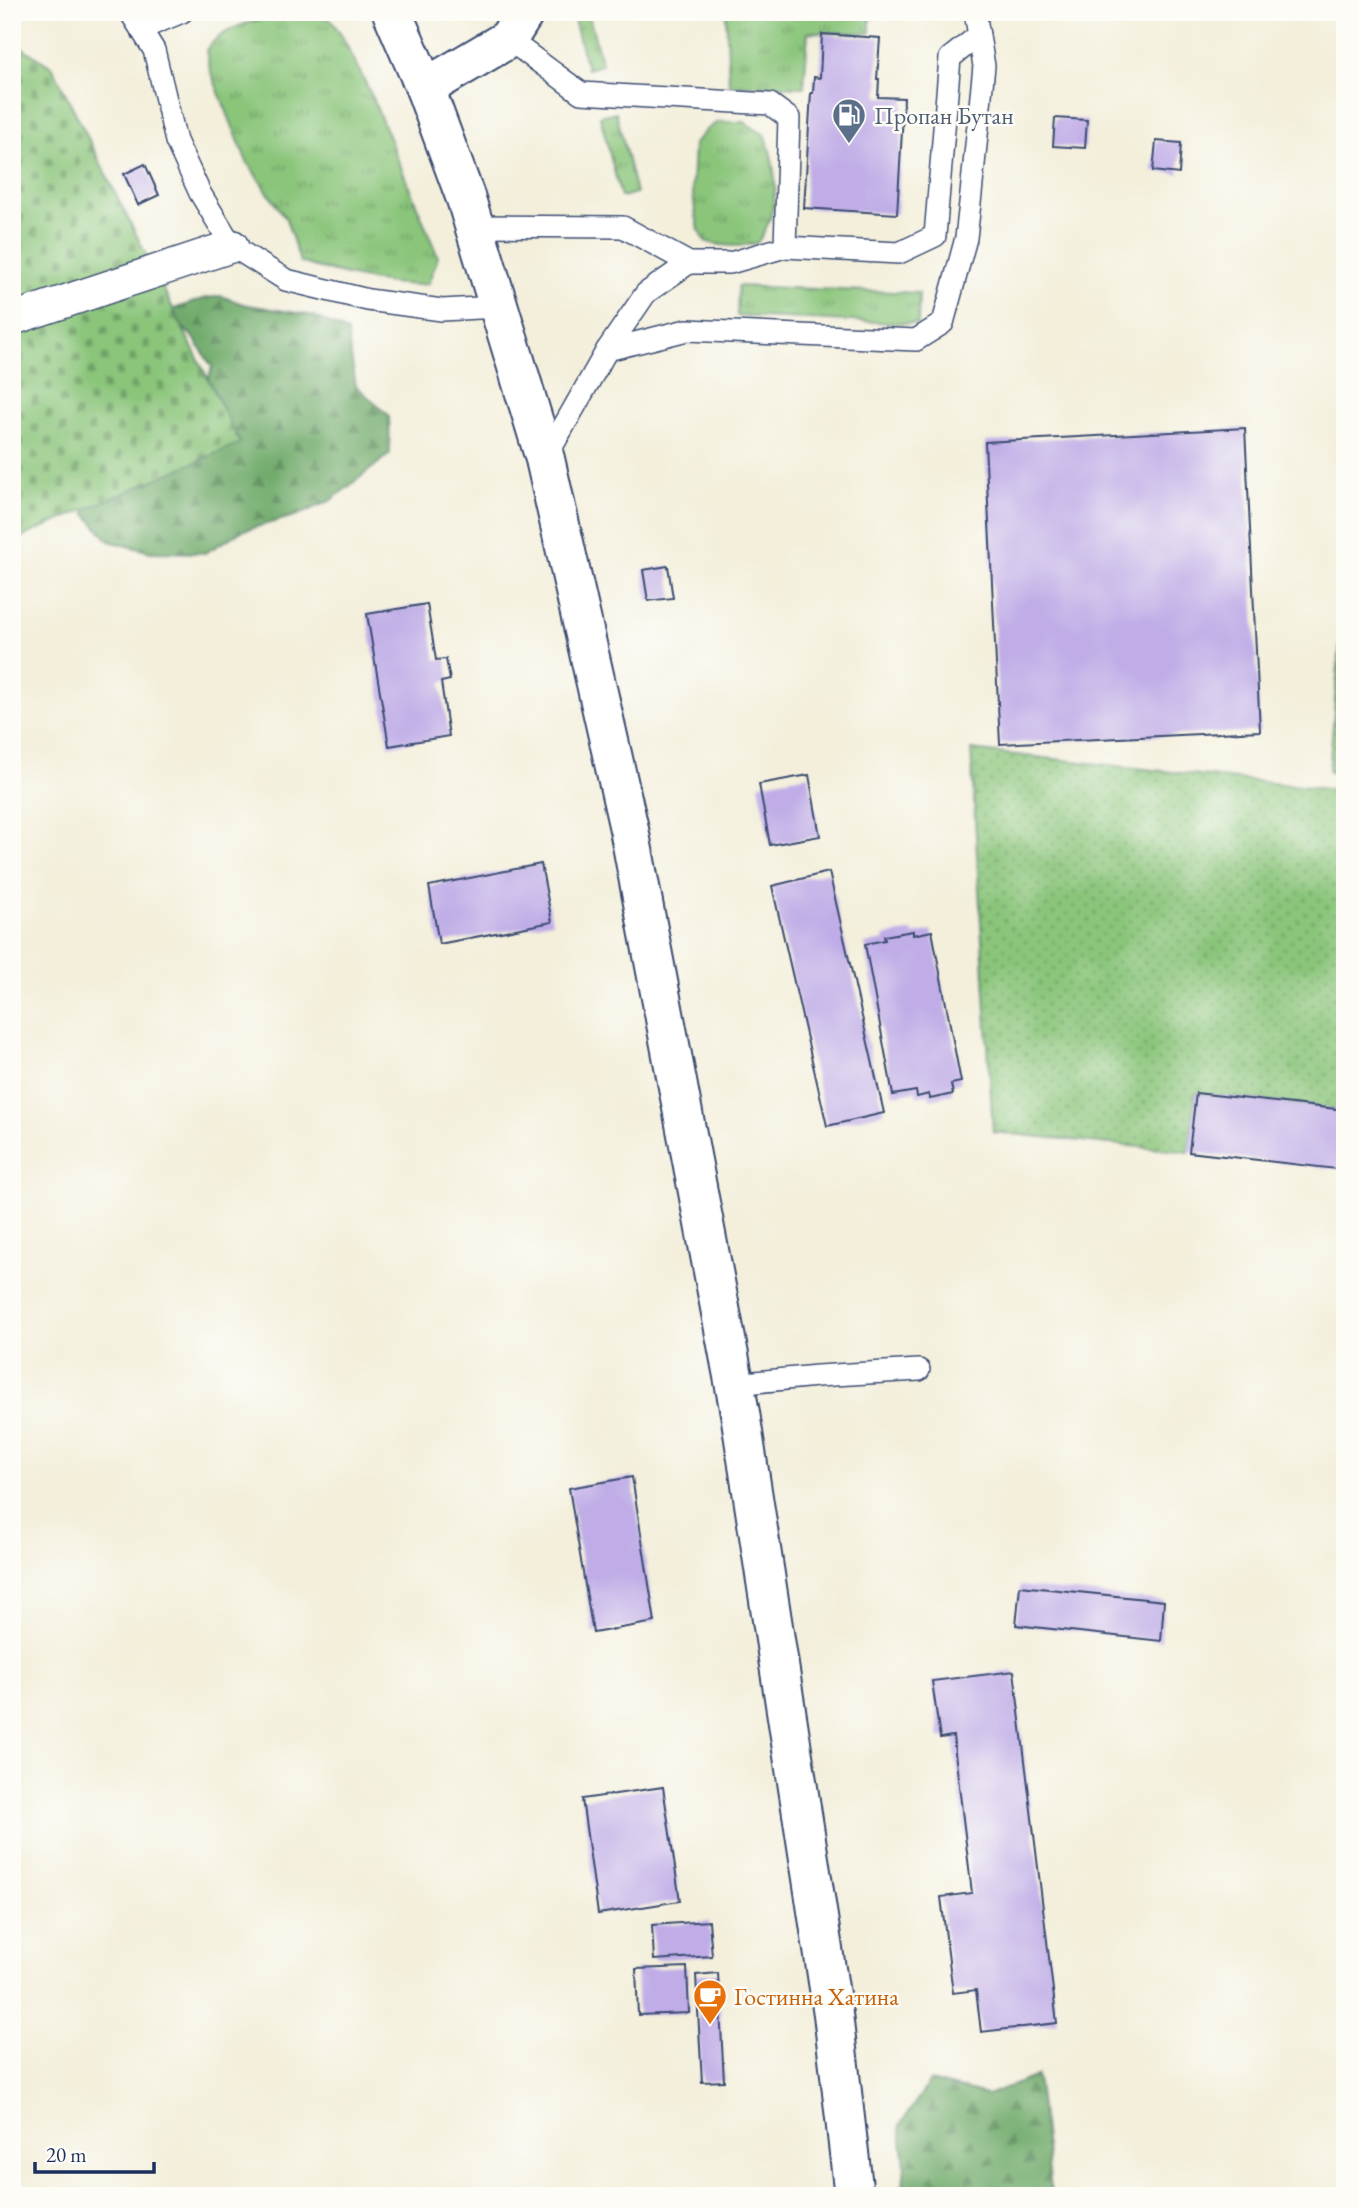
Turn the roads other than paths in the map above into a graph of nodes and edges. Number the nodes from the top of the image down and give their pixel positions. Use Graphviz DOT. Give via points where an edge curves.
graph roads {
  1 [pos="182,12"];
  2 [pos="392,12"];
  3 [pos="975,12"];
  4 [pos="135,21"];
  5 [pos="517,25"];
  6 [pos="979,35"];
  7 [pos="425,88"];
  8 [pos="474,226"];
  9 [pos="232,246"];
  10 [pos="785,247"];
  11 [pos="689,263"];
  12 [pos="497,307"];
  13 [pos="12,319"];
  14 [pos="607,350"];
  15 [pos="545,459"];
  16 [pos="919,1370"];
  17 [pos="734,1384"];
  18 [pos="854,2196"];
  1 -- 4 [label="lane"];
  2 -- 7 [label="main road"];
  3 -- 6 [label="lane"];
  4 -- 9 [label="lane" via="154,50 176,141 200,194"];
  5 -- 7 [label="main road"];
  5 -- 10 [label="lane" via="581,93 770,104 789,118"];
  6 -- 10 [label="lane" via="950,58 935,236 900,253"];
  6 -- 14 [label="lane" via="984,66 967,238 943,323 916,340 687,330"];
  7 -- 8 [label="main road"];
  8 -- 11 [label="lane" via="623,227"];
  8 -- 12 [label="main road"];
  9 -- 12 [label="lane" via="286,280 368,300 442,310"];
  9 -- 13 [label="street"];
  10 -- 11 [label="lane" via="730,263"];
  11 -- 14 [label="lane" via="646,293"];
  12 -- 15 [label="main road"];
  14 -- 15 [label="lane"];
  15 -- 17 [label="main road" via="629,829"];
  16 -- 17 [label="lane"];
  17 -- 18 [label="main road" via="833,2014"];
}
